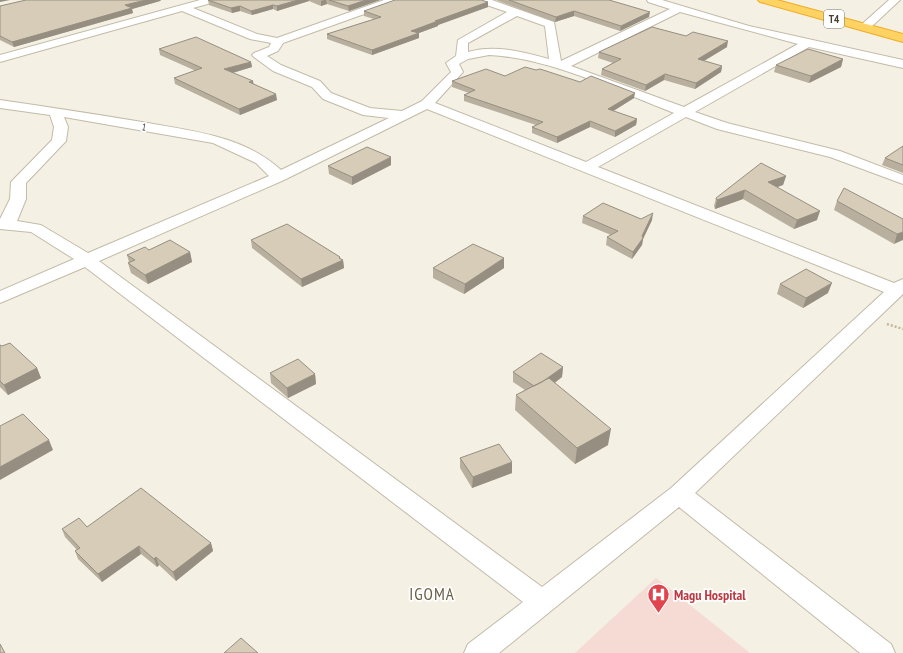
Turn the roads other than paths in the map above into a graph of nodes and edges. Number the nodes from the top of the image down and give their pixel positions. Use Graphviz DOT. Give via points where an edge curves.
graph roads {
  1 [pos="211,0"];
  2 [pos="394,0"];
  3 [pos="482,0"];
  4 [pos="652,0"];
  5 [pos="688,0"];
  6 [pos="764,0"];
  7 [pos="894,0"];
  8 [pos="665,5"];
  9 [pos="183,8"];
  10 [pos="678,9"];
  11 [pos="516,12"];
  12 [pos="865,28"];
  13 [pos="903,38"];
  14 [pos="278,41"];
  15 [pos="808,43"];
  16 [pos="462,56"];
  17 [pos="0,59"];
  18 [pos="903,64"];
  19 [pos="559,65"];
  20 [pos="0,104"];
  21 [pos="427,104"];
  22 [pos="685,111"];
  23 [pos="56,112"];
  24 [pos="405,115"];
  25 [pos="588,167"];
  26 [pos="279,177"];
  27 [pos="903,180"];
  28 [pos="3,225"];
  29 [pos="87,260"];
  30 [pos="899,287"];
  31 [pos="0,298"];
  32 [pos="679,494"];
  33 [pos="543,602"];
  34 [pos="478,653"];
  35 [pos="881,653"];
  1 -- 9 [label="street"];
  2 -- 14 [label="street"];
  3 -- 11 [label="street"];
  4 -- 8 [label="street"];
  5 -- 8 [label="street"];
  6 -- 12 [label="highway, T4"];
  7 -- 12 [label="street"];
  8 -- 10 [label="street"];
  9 -- 14 [label="street" via="254,37"];
  9 -- 17 [label="street"];
  10 -- 15 [label="street"];
  10 -- 19 [label="street"];
  11 -- 16 [label="street" via="462,42"];
  11 -- 19 [label="street" via="550,24"];
  12 -- 13 [label="highway, T4"];
  14 -- 24 [label="street" via="274,49 258,55 277,68 316,84 327,96 368,112"];
  15 -- 18 [label="street"];
  15 -- 22 [label="street"];
  16 -- 19 [label="street" via="504,51"];
  16 -- 21 [label="street" via="452,63 457,72"];
  19 -- 22 [label="street"];
  20 -- 23 [label="street, 1"];
  21 -- 24 [label="street"];
  21 -- 25 [label="street"];
  22 -- 25 [label="street"];
  22 -- 27 [label="street" via="722,126 835,154"];
  23 -- 26 [label="street, 1" via="217,140 261,160"];
  23 -- 28 [label="street" via="61,127 59,141 20,182 18,199"];
  24 -- 26 [label="street"];
  25 -- 30 [label="street"];
  26 -- 29 [label="street"];
  28 -- 29 [label="street" via="35,228"];
  29 -- 31 [label="street"];
  29 -- 33 [label="street"];
  30 -- 32 [label="street"];
  32 -- 33 [label="street"];
  32 -- 35 [label="street"];
  33 -- 34 [label="street"];
}
